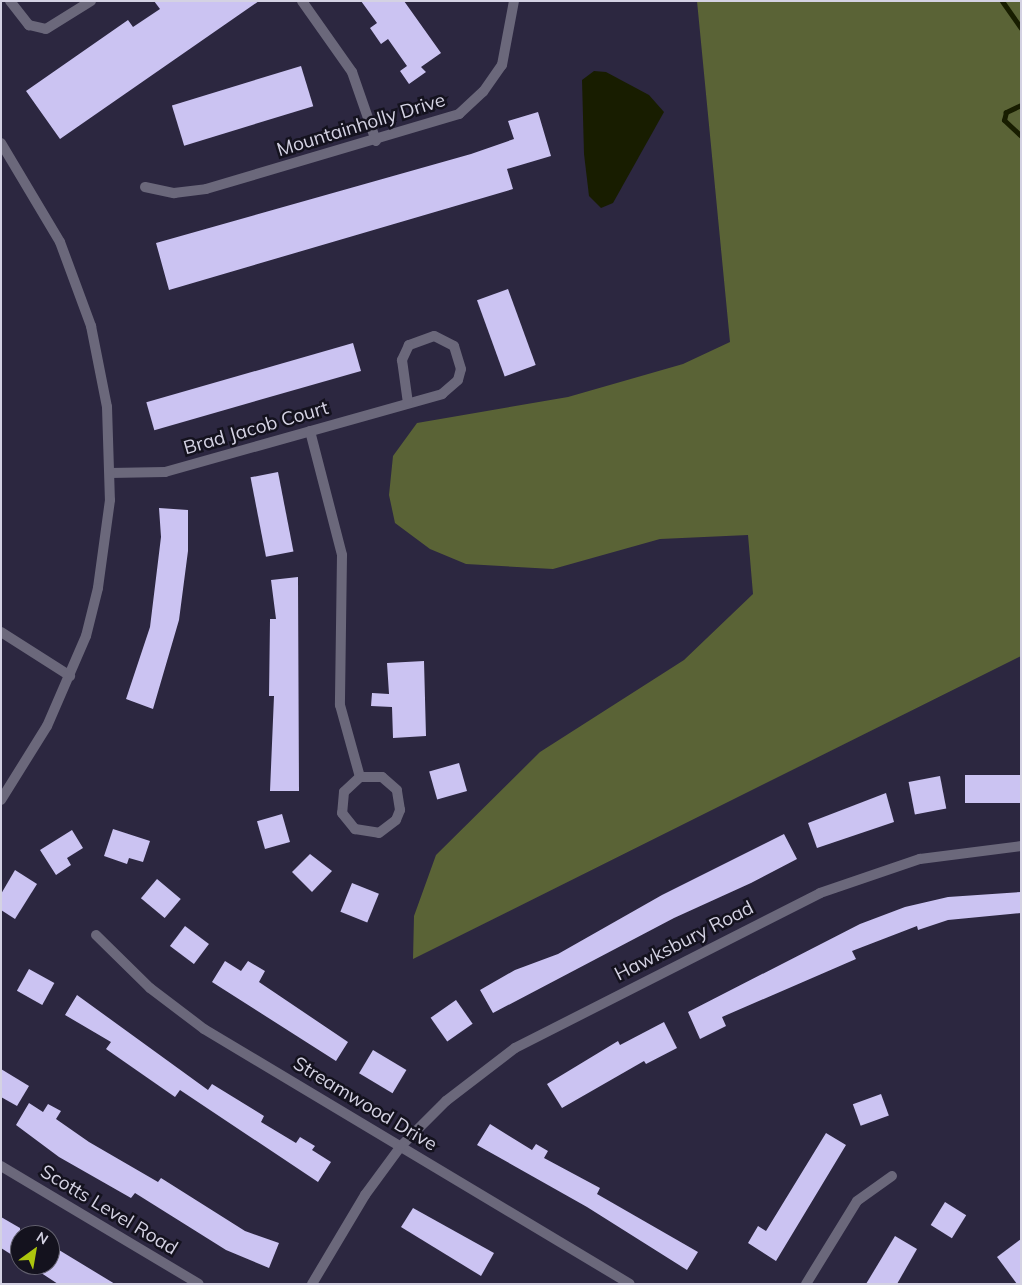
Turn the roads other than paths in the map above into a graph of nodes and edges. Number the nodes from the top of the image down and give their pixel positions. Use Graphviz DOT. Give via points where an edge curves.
graph roads {
  1 [pos="10,1"];
  2 [pos="91,1"];
  3 [pos="302,1"];
  4 [pos="514,1"];
  5 [pos="376,141"];
  6 [pos="1,143"];
  7 [pos="145,187"];
  8 [pos="408,403"];
  9 [pos="310,431"];
  10 [pos="110,473"];
  11 [pos="1,632"];
  12 [pos="70,676"];
  13 [pos="360,777"];
  14 [pos="1,800"];
  15 [pos="1021,846"];
  16 [pos="96,935"];
  17 [pos="401,1146"];
  18 [pos="1,1166"];
  19 [pos="892,1176"];
  20 [pos="199,1284"];
  21 [pos="312,1284"];
  22 [pos="630,1284"];
  23 [pos="806,1284"];
  1 -- 2 [label="street" via="21,18 37,29 56,26"];
  3 -- 5 [label="street" via="352,72"];
  4 -- 5 [label="street, Mountainholly Drive" via="508,50 494,80 478,98 442,122"];
  5 -- 7 [label="street, Mountainholly Drive" via="206,189 174,193"];
  6 -- 10 [label="street" via="60,242 91,326 107,407"];
  8 -- 8 [label="street, Brad Jacob Court" via="442,394 458,380 461,369 454,346 434,336 409,345 402,360"];
  8 -- 9 [label="street, Brad Jacob Court"];
  9 -- 10 [label="street, Brad Jacob Court" via="165,472"];
  9 -- 13 [label="street" via="342,555 340,705"];
  10 -- 12 [label="street" via="98,588"];
  11 -- 12 [label="street"];
  12 -- 14 [label="street" via="47,726"];
  13 -- 13 [label="street" via="344,792 342,813 355,830 379,833 396,820 400,810 397,790 382,777"];
  15 -- 17 [label="street, Hawksbury Road" via="920,859 820,893 515,1048 446,1101"];
  16 -- 17 [label="street, Streamwood Drive" via="150,988 204,1029"];
  17 -- 21 [label="street, Hawksbury Road" via="365,1194"];
  17 -- 22 [label="street, Streamwood Drive"];
  18 -- 20 [label="street, Scotts Level Road"];
  19 -- 23 [label="street" via="857,1201"];
}
